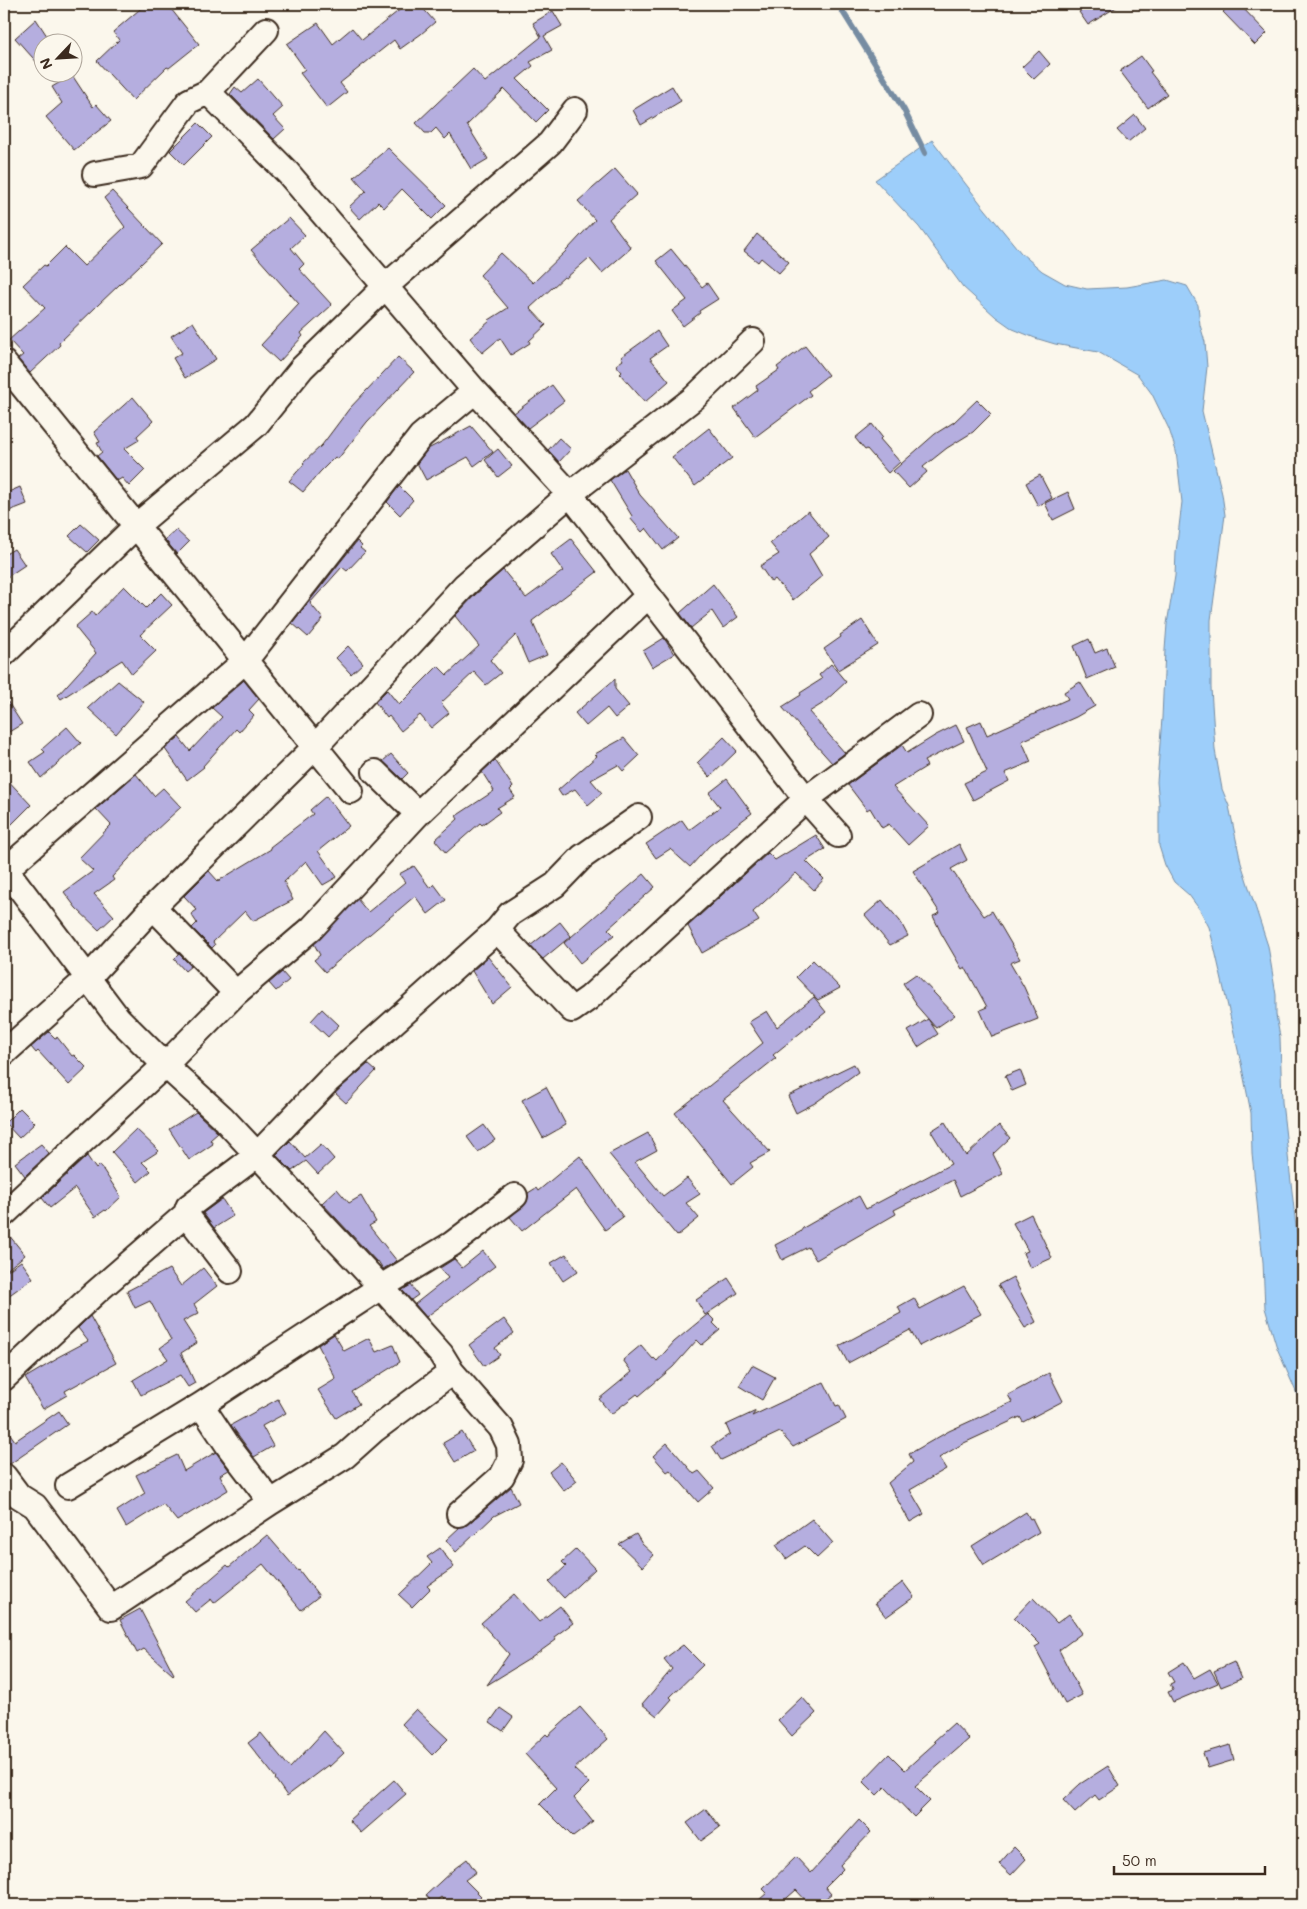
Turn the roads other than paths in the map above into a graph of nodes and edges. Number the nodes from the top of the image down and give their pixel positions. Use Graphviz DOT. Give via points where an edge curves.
graph roads {
  1 [pos="266,30"];
  2 [pos="208,92"];
  3 [pos="575,110"];
  4 [pos="95,174"];
  5 [pos="386,286"];
  6 [pos="753,341"];
  7 [pos="4,363"];
  8 [pos="475,391"];
  9 [pos="570,494"];
  10 [pos="136,526"];
  11 [pos="648,596"];
  12 [pos="4,654"];
  13 [pos="245,661"];
  14 [pos="919,715"];
  15 [pos="315,747"];
  16 [pos="375,772"];
  17 [pos="350,791"];
  18 [pos="806,799"];
  19 [pos="418,814"];
  20 [pos="639,816"];
  21 [pos="838,835"];
  22 [pos="5,869"];
  23 [pos="153,907"];
  24 [pos="497,930"];
  25 [pos="88,978"];
  26 [pos="236,993"];
  27 [pos="4,1053"];
  28 [pos="165,1065"];
  29 [pos="257,1155"];
  30 [pos="515,1196"];
  31 [pos="4,1214"];
  32 [pos="186,1214"];
  33 [pos="230,1271"];
  34 [pos="380,1286"];
  35 [pos="452,1372"];
  36 [pos="4,1378"];
  37 [pos="201,1405"];
  38 [pos="4,1476"];
  39 [pos="68,1486"];
  40 [pos="271,1502"];
  41 [pos="460,1514"];
  1 -- 2 [label="street"];
  2 -- 4 [label="street" via="189,101 141,166"];
  2 -- 5 [label="street" via="288,173"];
  3 -- 5 [label="street" via="550,143"];
  5 -- 8 [label="street"];
  5 -- 10 [label="street" via="302,368 256,425"];
  6 -- 9 [label="street" via="694,398"];
  7 -- 10 [label="street"];
  8 -- 9 [label="street"];
  8 -- 13 [label="street" via="420,436"];
  9 -- 11 [label="street"];
  9 -- 15 [label="street" via="465,585"];
  10 -- 12 [label="street"];
  10 -- 13 [label="street"];
  11 -- 18 [label="street"];
  11 -- 19 [label="street"];
  13 -- 15 [label="street"];
  13 -- 22 [label="street"];
  14 -- 18 [label="street"];
  15 -- 17 [label="street"];
  15 -- 23 [label="street"];
  16 -- 19 [label="street"];
  18 -- 21 [label="street"];
  18 -- 24 [label="street" via="590,998 572,1010"];
  19 -- 26 [label="street" via="312,928"];
  20 -- 24 [label="street" via="582,857 555,885 510,914"];
  22 -- 25 [label="street"];
  23 -- 25 [label="street"];
  23 -- 26 [label="street"];
  24 -- 29 [label="street" via="329,1080"];
  25 -- 27 [label="street"];
  25 -- 28 [label="street" via="118,1018"];
  26 -- 28 [label="street"];
  28 -- 29 [label="street" via="222,1117"];
  28 -- 31 [label="street"];
  29 -- 32 [label="street" via="188,1207"];
  29 -- 34 [label="street"];
  30 -- 34 [label="street" via="452,1244"];
  32 -- 33 [label="street"];
  32 -- 36 [label="street"];
  34 -- 35 [label="street" via="441,1354"];
  34 -- 37 [label="street"];
  35 -- 40 [label="street" via="374,1430 345,1456"];
  35 -- 41 [label="street" via="501,1428 509,1446 510,1460 502,1476"];
  37 -- 39 [label="street"];
  37 -- 40 [label="street"];
  38 -- 40 [label="street" via="19,1496 35,1506 111,1608"];
}
